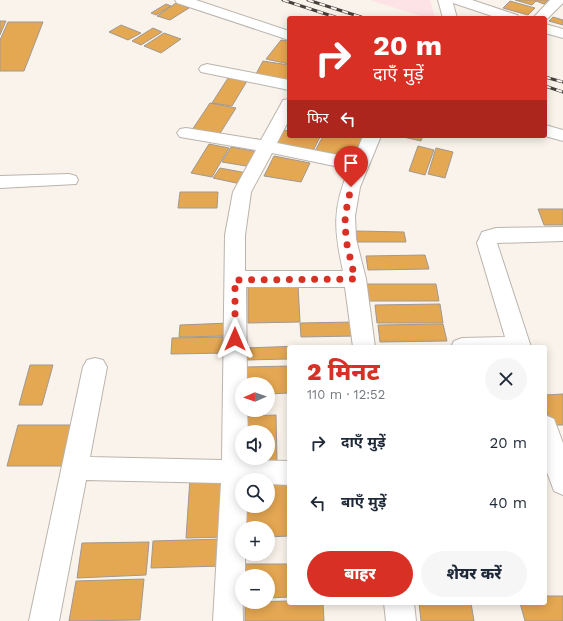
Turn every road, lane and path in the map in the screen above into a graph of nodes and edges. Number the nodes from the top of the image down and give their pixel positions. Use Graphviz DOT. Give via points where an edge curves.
graph roads {
  1 [pos="182,0"];
  2 [pos="445,0"];
  3 [pos="458,0"];
  4 [pos="558,0"];
  5 [pos="449,16"];
  6 [pos="506,16"];
  7 [pos="542,16"];
  8 [pos="547,29"];
  9 [pos="563,34"];
  10 [pos="287,35"];
  11 [pos="207,69"];
  12 [pos="287,84"];
  13 [pos="287,108"];
  14 [pos="547,131"];
  15 [pos="186,133"];
  16 [pos="563,136"];
  17 [pos="371,138"];
  18 [pos="266,146"];
  19 [pos="360,165"];
  20 [pos="69,180"];
  21 [pos="0,182"];
  22 [pos="563,234"];
  23 [pos="355,279"];
  24 [pos="235,280"];
  25 [pos="364,345"];
  26 [pos="520,345"];
  27 [pos="95,367"];
  28 [pos="547,435"];
  29 [pos="76,468"];
  30 [pos="555,472"];
  31 [pos="235,473"];
  32 [pos="275,473"];
  33 [pos="287,473"];
  34 [pos="399,605"];
  35 [pos="44,621"];
  36 [pos="228,621"];
  37 [pos="402,621"];
  1 -- 10 [label="street"];
  2 -- 5 [label="street"];
  3 -- 6 [label="street"];
  4 -- 7 [label="street"];
  8 -- 9 [label="street"];
  11 -- 12 [label="street"];
  13 -- 18 [label="street"];
  14 -- 16 [label="street"];
  15 -- 18 [label="street"];
  17 -- 19 [label="street"];
  18 -- 19 [label="street"];
  18 -- 24 [label="street" via="242,192 238,208"];
  19 -- 23 [label="street" via="351,187 345,216 346,240"];
  20 -- 21 [label="street"];
  22 -- 26 [label="street" via="496,235 487,242"];
  23 -- 24 [label="street"];
  23 -- 25 [label="street"];
  24 -- 31 [label="street"];
  27 -- 29 [label="street"];
  28 -- 30 [label="street"];
  29 -- 31 [label="street"];
  29 -- 35 [label="street"];
  31 -- 36 [label="street"];
  32 -- 33 [label="street"];
  34 -- 37 [label="street"];
}
